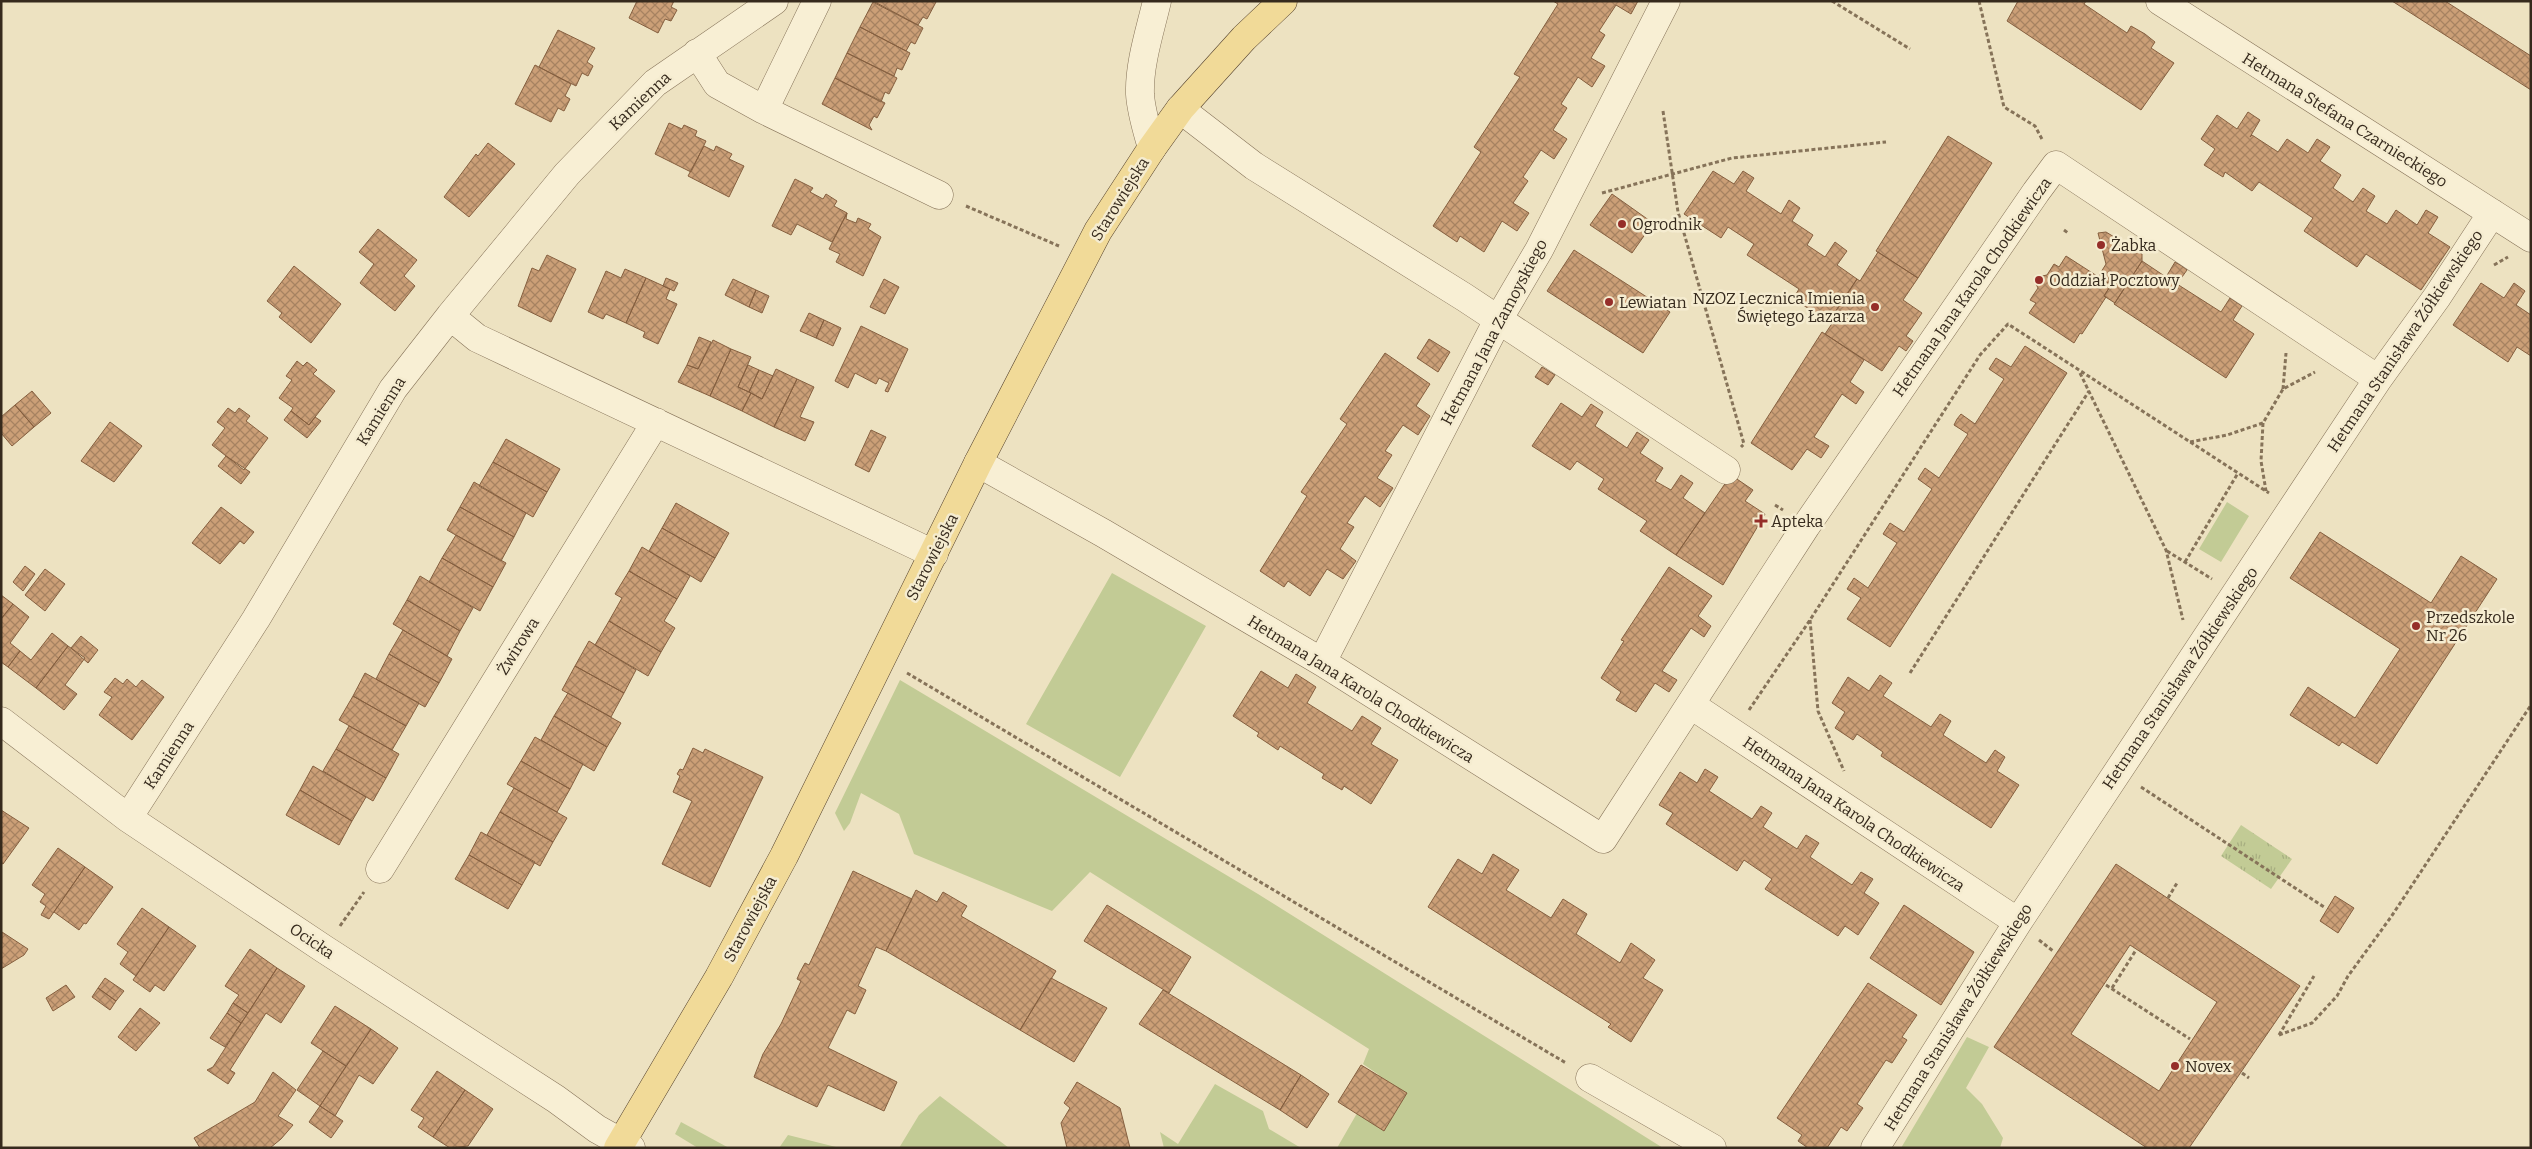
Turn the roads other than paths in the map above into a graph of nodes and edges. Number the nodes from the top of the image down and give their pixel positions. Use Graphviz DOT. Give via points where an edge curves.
graph roads {
  1 [pos="774,1"];
  2 [pos="817,1"];
  3 [pos="1156,1"];
  4 [pos="1283,1"];
  5 [pos="1666,1"];
  6 [pos="2160,1"];
  7 [pos="697,53"];
  8 [pos="1180,109"];
  9 [pos="764,110"];
  10 [pos="1152,148"];
  11 [pos="939,195"];
  12 [pos="2492,213"];
  13 [pos="2531,238"];
  14 [pos="450,316"];
  15 [pos="1498,320"];
  16 [pos="2378,379"];
  17 [pos="656,422"];
  18 [pos="978,463"];
  19 [pos="1726,470"];
  20 [pos="934,554"];
  21 [pos="1322,662"];
  22 [pos="1691,706"];
  23 [pos="1,721"];
  24 [pos="128,818"];
  25 [pos="380,869"];
  26 [pos="2018,922"];
  27 [pos="1590,1078"];
  28 [pos="624,1146"];
  29 [pos="1712,1148"];
  30 [pos="1875,1148"];
  1 -- 7 [label="street, Kamienna"];
  2 -- 9 [label="street"];
  3 -- 10 [label="street" via="1140,93"];
  4 -- 8 [label="main road, Starowiejska" via="1244,38"];
  5 -- 15 [label="street, Hetmana Jana Zamoyskiego" via="1539,250"];
  6 -- 12 [label="street, Hetmana Stefana Czarnieckiego"];
  7 -- 9 [label="street" via="717,84"];
  7 -- 14 [label="street, Kamienna" via="655,83 567,174"];
  8 -- 10 [label="main road, Starowiejska"];
  8 -- 15 [label="street" via="1254,166"];
  9 -- 11 [label="street"];
  10 -- 18 [label="main road, Starowiejska" via="1112,206"];
  12 -- 13 [label="street, Hetmana Stefana Czarnieckiego"];
  12 -- 16 [label="street, Hetmana Stanisława Żółkiewskiego"];
  14 -- 17 [label="street" via="477,338"];
  14 -- 24 [label="street, Kamienna" via="393,389 256,620"];
  15 -- 19 [label="street"];
  15 -- 21 [label="street, Hetmana Jana Zamoyskiego"];
  16 -- 22 [label="street, Hetmana Jana Karola Chodkiewicza" via="2056,165 1806,526"];
  16 -- 26 [label="street, Hetmana Stanisława Żółkiewskiego"];
  17 -- 20 [label="street"];
  17 -- 25 [label="street, Żwirowa"];
  18 -- 20 [label="main road, Starowiejska"];
  18 -- 21 [label="street, Hetmana Jana Karola Chodkiewicza"];
  20 -- 28 [label="main road, Starowiejska" via="784,856"];
  21 -- 22 [label="street, Hetmana Jana Karola Chodkiewicza" via="1603,839"];
  22 -- 26 [label="street, Hetmana Jana Karola Chodkiewicza"];
  23 -- 24 [label="street, Ocicka"];
  24 -- 28 [label="street, Ocicka"];
  26 -- 30 [label="street, Hetmana Stanisława Żółkiewskiego"];
  27 -- 29 [label="street"];
}
